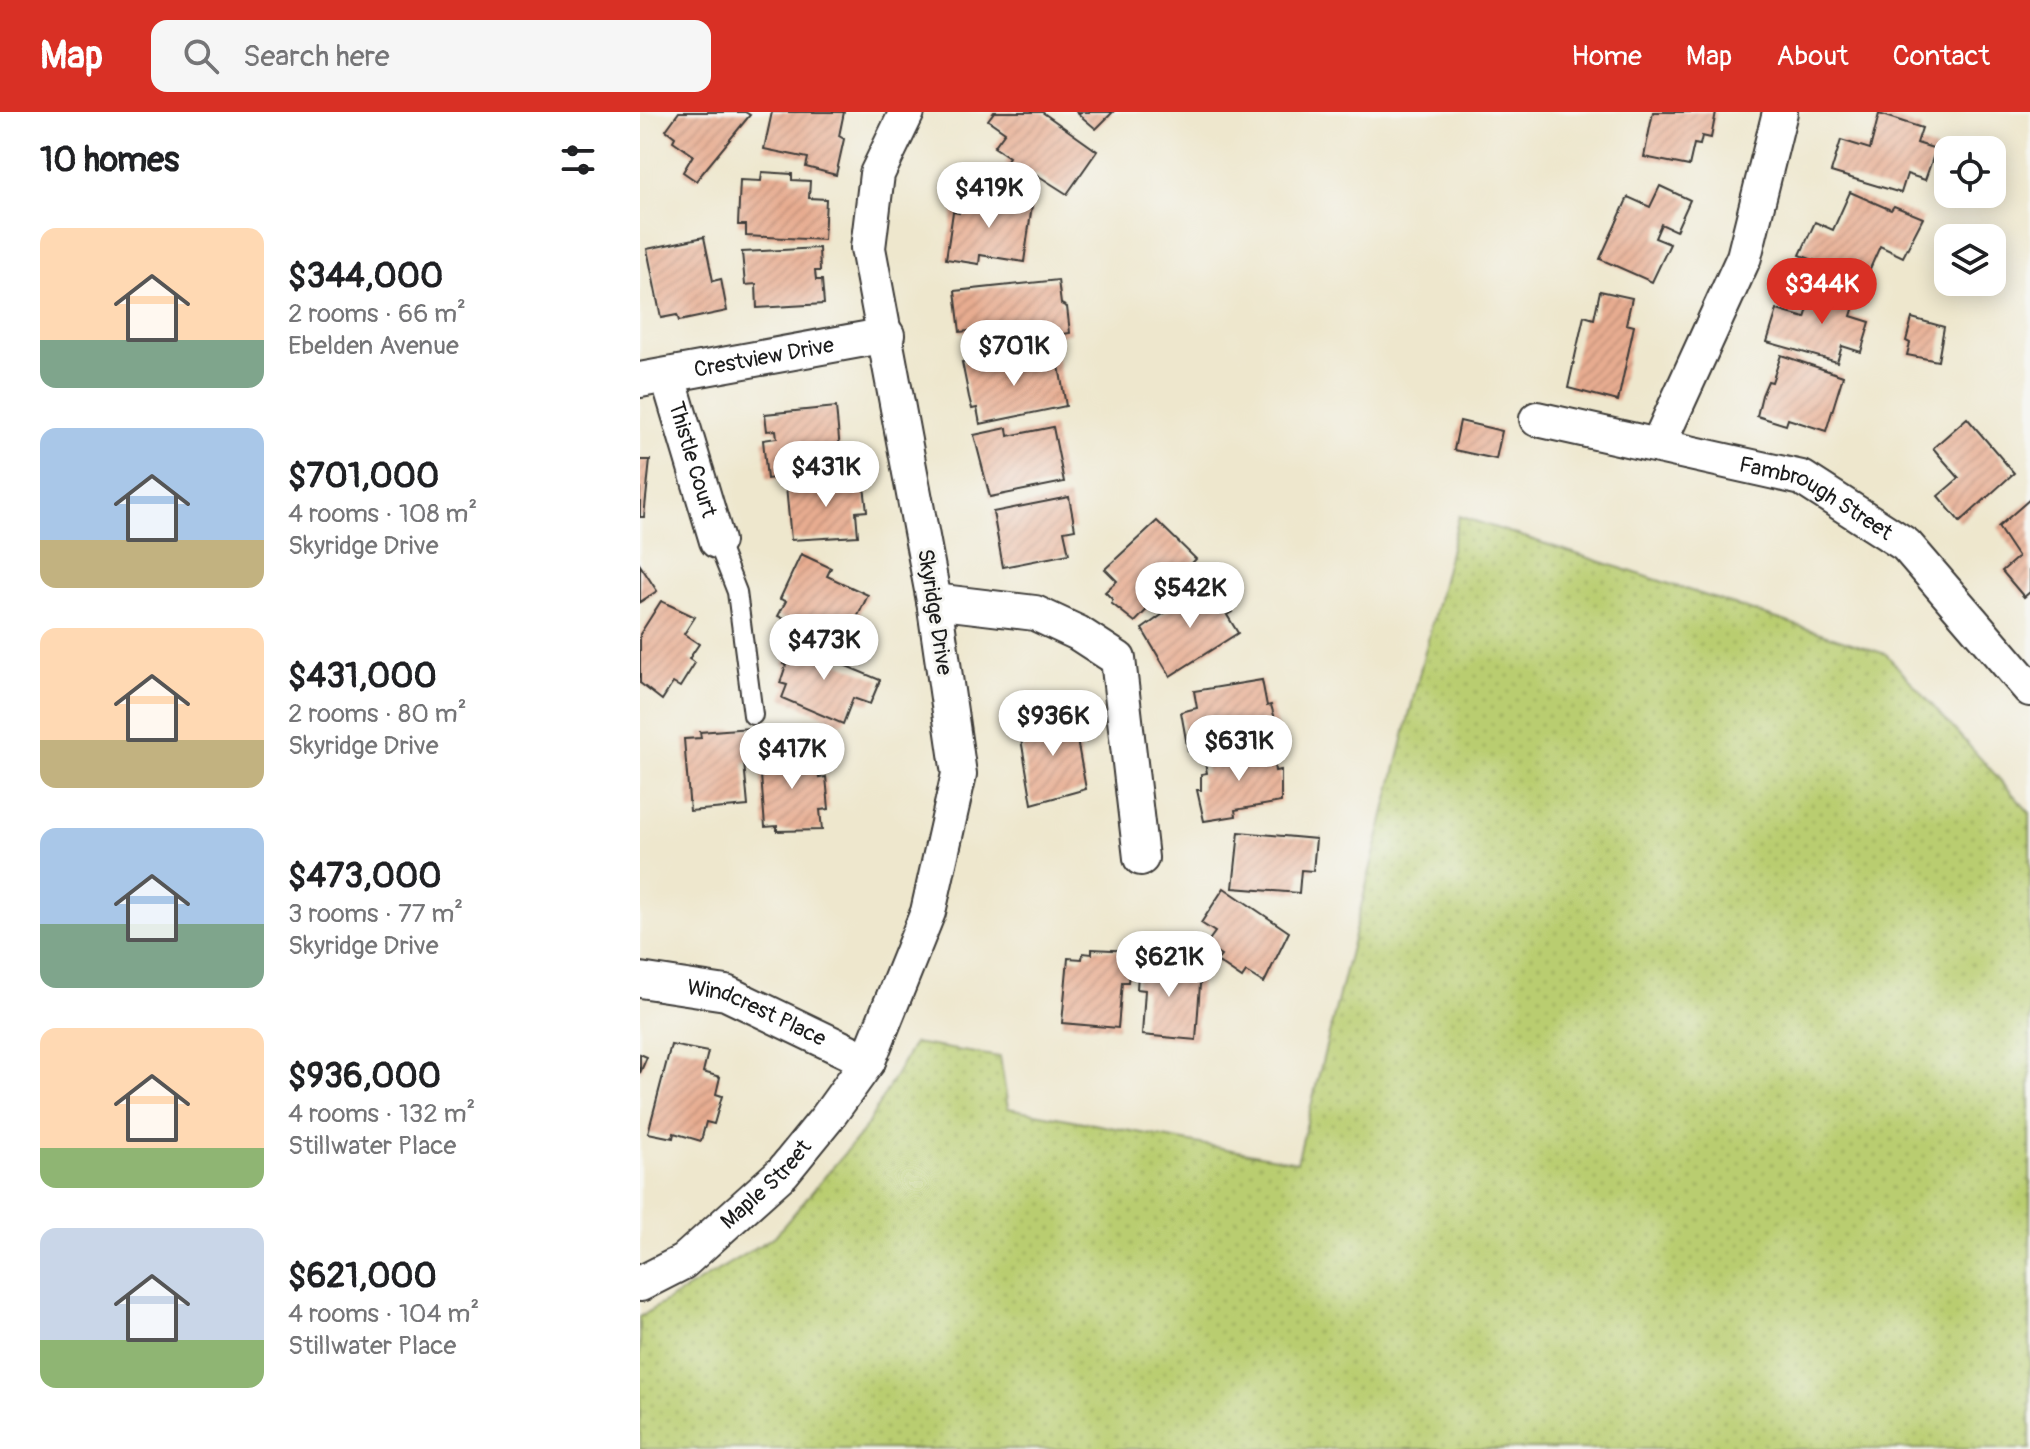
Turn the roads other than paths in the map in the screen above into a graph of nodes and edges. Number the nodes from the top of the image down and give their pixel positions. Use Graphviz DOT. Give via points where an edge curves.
graph roads {
  1 [pos="907,112"];
  2 [pos="1780,112"];
  3 [pos="887,335"];
  4 [pos="654,379"];
  5 [pos="1537,419"];
  6 [pos="1658,445"];
  7 [pos="717,541"];
  8 [pos="934,601"];
  9 [pos="2030,689"];
  10 [pos="753,715"];
  11 [pos="1141,858"];
  12 [pos="640,980"];
  13 [pos="868,1061"];
  14 [pos="640,1284"];
  1 -- 3 [label="street, Skyridge Drive" via="877,174 868,248"];
  2 -- 6 [label="street" via="1744,257"];
  3 -- 4 [label="street, Crestview Drive"];
  3 -- 8 [label="street, Skyridge Drive"];
  4 -- 7 [label="street, Thistle Court"];
  5 -- 6 [label="street, Fambrough Street"];
  6 -- 9 [label="street, Fambrough Street" via="1802,478 1906,545"];
  7 -- 10 [label="lane" via="737,592"];
  8 -- 11 [label="street" via="1035,613 1118,659"];
  8 -- 13 [label="street, Skyridge Drive" via="959,774 928,912"];
  12 -- 13 [label="street, Windcrest Place" via="726,993"];
  13 -- 14 [label="street, Maple Street" via="783,1172 683,1262"];
}
